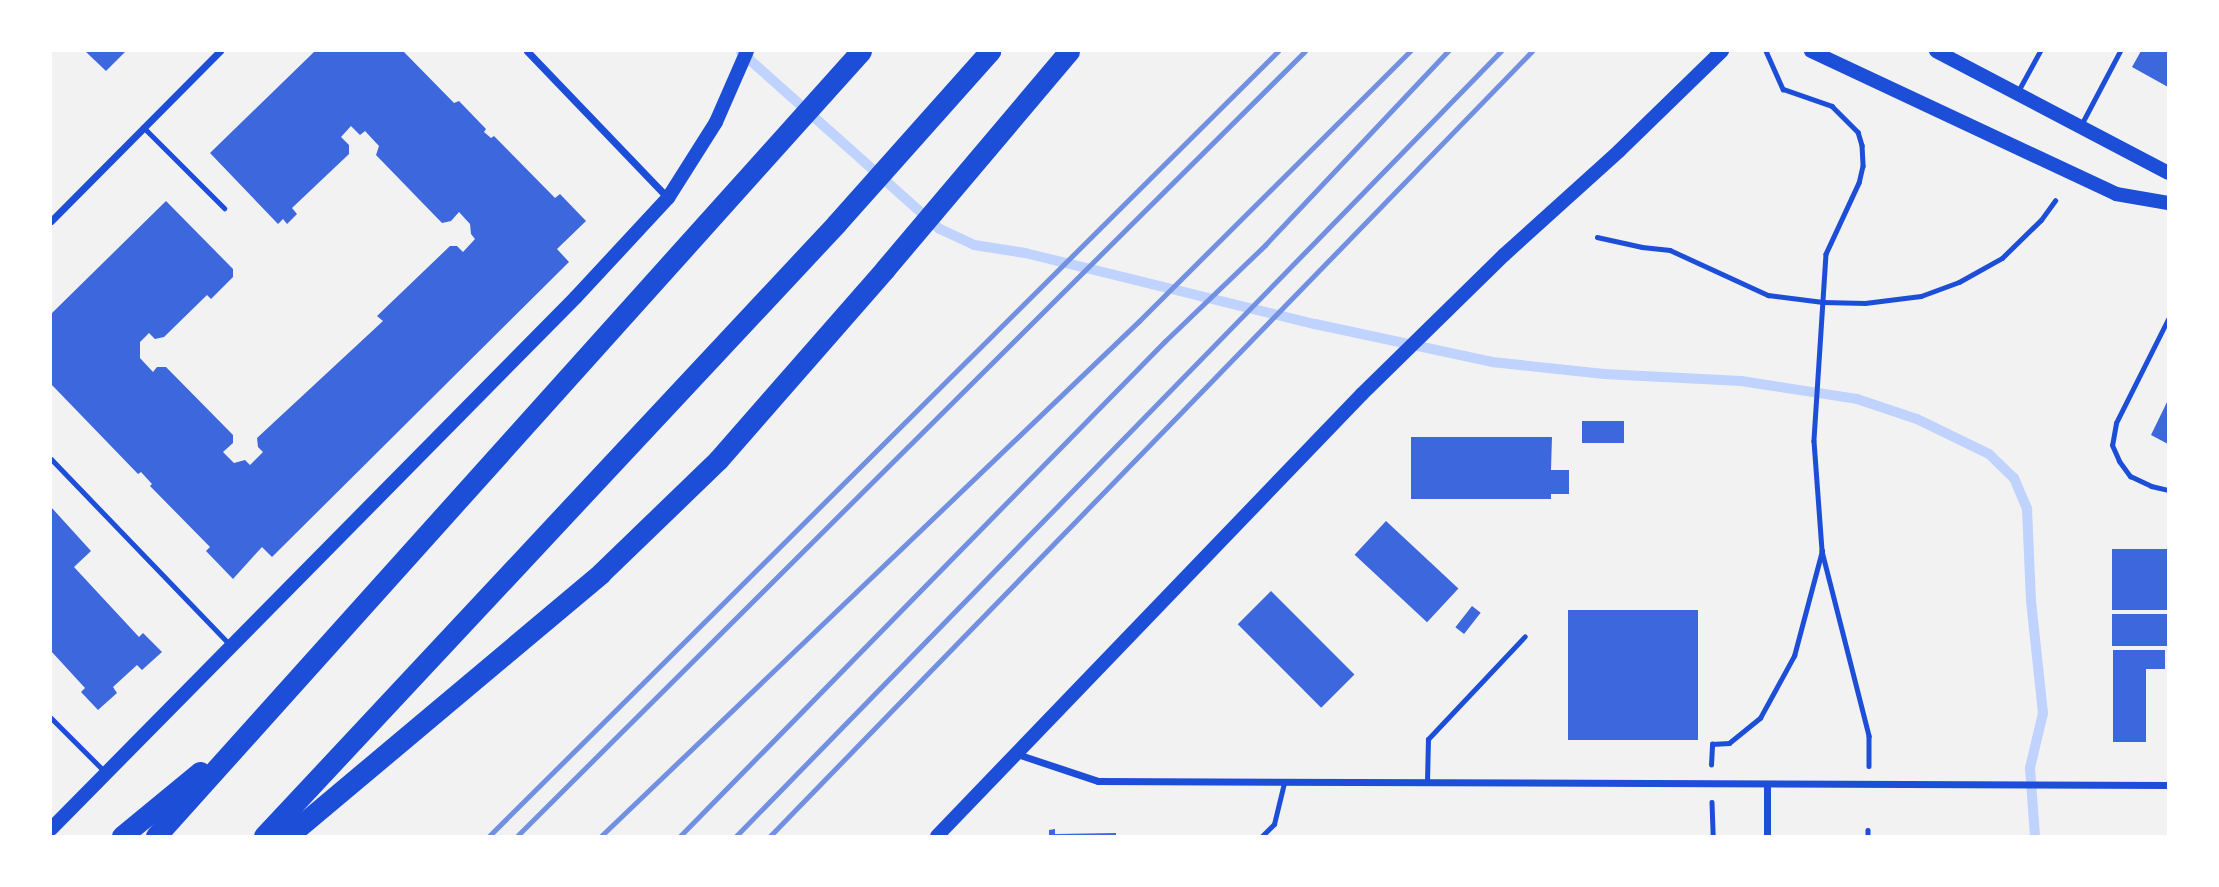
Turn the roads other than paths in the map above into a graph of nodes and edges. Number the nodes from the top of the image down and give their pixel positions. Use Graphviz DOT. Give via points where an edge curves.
graph roads {
  1 [pos="220,51"];
  2 [pos="527,51"];
  3 [pos="747,51"];
  4 [pos="990,51"];
  5 [pos="1069,51"];
  6 [pos="1721,51"];
  7 [pos="1811,51"];
  8 [pos="1936,51"];
  9 [pos="2040,51"];
  10 [pos="2120,51"];
  11 [pos="859,52"];
  12 [pos="2017,93"];
  13 [pos="2081,126"];
  14 [pos="143,127"];
  15 [pos="2167,170"];
  16 [pos="668,198"];
  17 [pos="2168,203"];
  18 [pos="224,208"];
  19 [pos="51,221"];
  20 [pos="2168,319"];
  21 [pos="51,460"];
  22 [pos="2168,490"];
  23 [pos="1525,636"];
  24 [pos="231,646"];
  25 [pos="51,718"];
  26 [pos="259,723"];
  27 [pos="1017,754"];
  28 [pos="106,773"];
  29 [pos="1427,782"];
  30 [pos="1284,783"];
  31 [pos="1767,784"];
  32 [pos="2168,785"];
  33 [pos="54,820"];
  34 [pos="122,836"];
  35 [pos="156,836"];
  36 [pos="264,836"];
  37 [pos="288,836"];
  38 [pos="937,836"];
  39 [pos="1262,836"];
  40 [pos="1767,836"];
  1 -- 14 [label="street"];
  2 -- 16 [label="street"];
  3 -- 16 [label="main road" via="716,121"];
  4 -- 36 [label="highway" via="836,224"];
  5 -- 37 [label="highway" via="718,460 601,573"];
  6 -- 27 [label="main road" via="1446,312"];
  7 -- 17 [label="main road" via="2116,194"];
  8 -- 12 [label="main road"];
  9 -- 12 [label="lane"];
  10 -- 13 [label="lane"];
  11 -- 26 [label="highway"];
  12 -- 13 [label="main road"];
  13 -- 15 [label="main road"];
  14 -- 18 [label="lane"];
  14 -- 19 [label="street"];
  16 -- 24 [label="main road"];
  20 -- 22 [label="lane" via="2116,423 2112,444 2130,476"];
  21 -- 24 [label="lane"];
  23 -- 29 [label="lane" via="1428,739"];
  24 -- 28 [label="main road"];
  25 -- 28 [label="lane"];
  26 -- 34 [label="highway"];
  26 -- 35 [label="highway"];
  27 -- 30 [label="street" via="1098,781"];
  27 -- 38 [label="main road"];
  28 -- 33 [label="main road"];
  29 -- 30 [label="street"];
  29 -- 31 [label="street"];
  30 -- 39 [label="lane" via="1274,824"];
  31 -- 32 [label="street"];
  31 -- 40 [label="street"];
}
